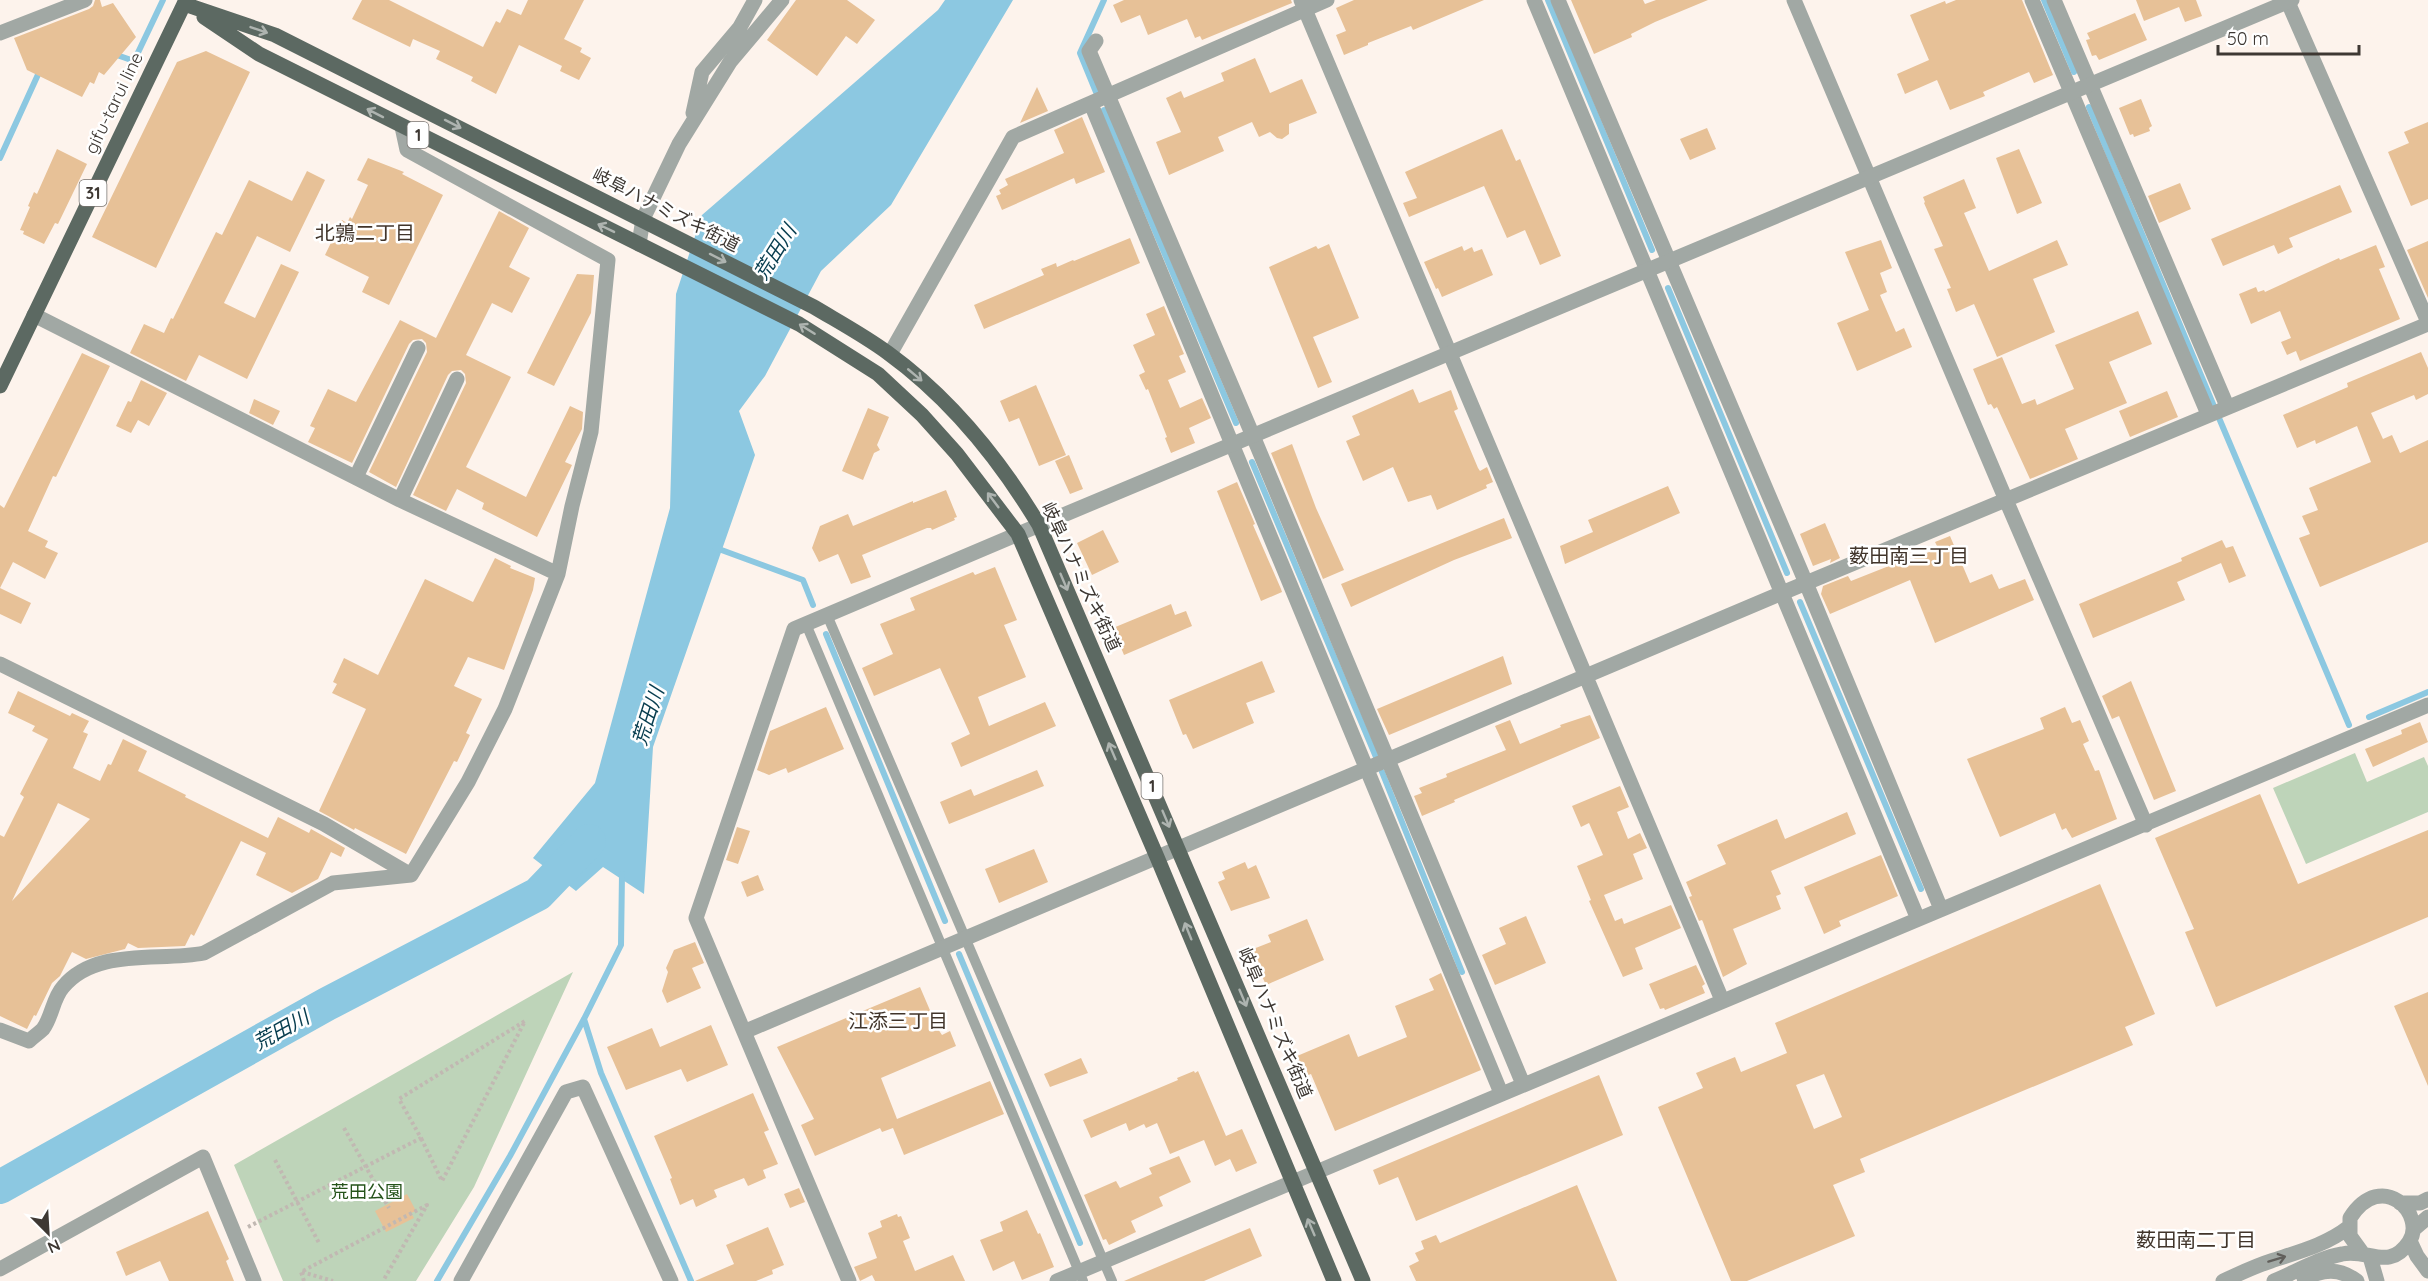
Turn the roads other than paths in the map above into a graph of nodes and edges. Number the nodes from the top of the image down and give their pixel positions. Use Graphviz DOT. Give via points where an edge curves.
graph roads {
  1 [pos="85,0"];
  2 [pos="755,0"];
  3 [pos="782,0"];
  4 [pos="1328,0"];
  5 [pos="1534,0"];
  6 [pos="1558,0"];
  7 [pos="1794,0"];
  8 [pos="2032,0"];
  9 [pos="2054,0"];
  10 [pos="183,1"];
  11 [pos="2289,1"];
  12 [pos="1302,5"];
  13 [pos="0,33"];
  14 [pos="1096,41"];
  15 [pos="2090,85"];
  16 [pos="2071,93"];
  17 [pos="1108,96"];
  18 [pos="1091,104"];
  19 [pos="691,125"];
  20 [pos="402,127"];
  21 [pos="1869,178"];
  22 [pos="643,219"];
  23 [pos="639,244"];
  24 [pos="1669,261"];
  25 [pos="1647,270"];
  26 [pos="34,315"];
  27 [pos="2428,323"];
  28 [pos="418,348"];
  29 [pos="890,354"];
  30 [pos="1450,354"];
  31 [pos="457,379"];
  32 [pos="0,386"];
  33 [pos="2227,406"];
  34 [pos="2208,414"];
  35 [pos="1253,436"];
  36 [pos="1233,445"];
  37 [pos="356,477"];
  38 [pos="400,500"];
  39 [pos="2006,500"];
  40 [pos="1039,525"];
  41 [pos="1018,534"];
  42 [pos="558,574"];
  43 [pos="1806,583"];
  44 [pos="1782,592"];
  45 [pos="827,615"];
  46 [pos="806,624"];
  47 [pos="0,664"];
  48 [pos="1586,675"];
  49 [pos="2428,705"];
  50 [pos="1387,759"];
  51 [pos="1366,768"];
  52 [pos="2146,825"];
  53 [pos="1179,848"];
  54 [pos="1158,857"];
  55 [pos="411,875"];
  56 [pos="1941,909"];
  57 [pos="1918,919"];
  58 [pos="965,938"];
  59 [pos="943,948"];
  60 [pos="1722,1000"];
  61 [pos="0,1030"];
  62 [pos="746,1031"];
  63 [pos="1523,1084"];
  64 [pos="1501,1093"];
  65 [pos="1317,1171"];
  66 [pos="1292,1181"];
  67 [pos="2428,1199"];
  68 [pos="2400,1203"];
  69 [pos="2428,1217"];
  70 [pos="2349,1227"];
  71 [pos="2412,1235"];
  72 [pos="2366,1255"];
  73 [pos="1104,1262"];
  74 [pos="0,1269"];
  75 [pos="2428,1271"];
  76 [pos="1081,1276"];
  77 [pos="254,1281"];
  78 [pos="461,1281"];
  79 [pos="671,1281"];
  80 [pos="849,1281"];
  81 [pos="1057,1281"];
  82 [pos="1112,1281"];
  83 [pos="1334,1281"];
  84 [pos="1363,1281"];
  85 [pos="2223,1281"];
  86 [pos="2274,1281"];
  87 [pos="2296,1281"];
  88 [pos="2356,1281"];
  89 [pos="2377,1281"];
  1 -- 13 [label="street"];
  2 -- 19 [label="street" via="740,27 702,72"];
  3 -- 19 [label="street" via="730,62"];
  4 -- 12 [label="street"];
  5 -- 25 [label="street"];
  6 -- 24 [label="street"];
  7 -- 21 [label="street"];
  8 -- 16 [label="street"];
  9 -- 15 [label="street"];
  20 -- 10 [label="main road, 1, one-way" via="259,54"];
  10 -- 22 [label="main road, 岐阜ハナミズキ街道 / 1, one-way" via="275,35"];
  10 -- 26 [label="main road, gifu-tarui line / 31"];
  11 -- 15 [label="street"];
  11 -- 27 [label="street"];
  12 -- 17 [label="street"];
  12 -- 30 [label="street"];
  14 -- 17 [label="street" via="1089,51"];
  15 -- 16 [label="street"];
  15 -- 33 [label="street"];
  16 -- 21 [label="street"];
  16 -- 34 [label="street"];
  17 -- 18 [label="street"];
  17 -- 35 [label="street"];
  18 -- 29 [label="street" via="1013,137"];
  18 -- 36 [label="street"];
  19 -- 22 [label="street"];
  23 -- 20 [label="main road, 1, one-way"];
  20 -- 42 [label="street" via="407,150 608,260 591,432"];
  21 -- 24 [label="street"];
  21 -- 39 [label="street"];
  22 -- 23 [label="street"];
  22 -- 29 [label="main road, 岐阜ハナミズキ街道 / 1, one-way" via="814,307"];
  41 -- 23 [label="main road, 1, one-way" via="922,415 878,374 799,324"];
  24 -- 25 [label="street"];
  24 -- 43 [label="street"];
  25 -- 30 [label="street"];
  25 -- 44 [label="street"];
  26 -- 32 [label="main road, gifu-tarui line / 31"];
  26 -- 37 [label="street"];
  27 -- 33 [label="street"];
  28 -- 37 [label="street"];
  29 -- 40 [label="main road, 岐阜ハナミズキ街道 / 1, one-way" via="961,418 991,454"];
  30 -- 35 [label="street"];
  30 -- 48 [label="street"];
  31 -- 38 [label="street"];
  33 -- 34 [label="street"];
  34 -- 39 [label="street"];
  35 -- 36 [label="street"];
  35 -- 50 [label="street"];
  36 -- 40 [label="street"];
  36 -- 51 [label="street"];
  37 -- 38 [label="street"];
  38 -- 42 [label="street"];
  39 -- 43 [label="street"];
  39 -- 52 [label="street"];
  40 -- 41 [label="street"];
  40 -- 53 [label="main road, 岐阜ハナミズキ街道 / 1, one-way"];
  41 -- 45 [label="street"];
  54 -- 41 [label="main road, 1, one-way"];
  42 -- 55 [label="street" via="506,709 468,782"];
  43 -- 44 [label="street"];
  43 -- 56 [label="street"];
  44 -- 48 [label="street"];
  44 -- 57 [label="street"];
  45 -- 46 [label="street"];
  45 -- 58 [label="lane"];
  46 -- 59 [label="lane"];
  46 -- 62 [label="street" via="794,629 696,918"];
  47 -- 55 [label="street" via="324,824"];
  48 -- 50 [label="street"];
  48 -- 60 [label="street"];
  49 -- 52 [label="street"];
  50 -- 51 [label="street"];
  50 -- 63 [label="street"];
  51 -- 53 [label="street"];
  51 -- 64 [label="street"];
  52 -- 56 [label="street"];
  53 -- 54 [label="street"];
  53 -- 65 [label="main road, 岐阜ハナミズキ街道 / 1, one-way"];
  54 -- 58 [label="street"];
  66 -- 54 [label="main road, 1, one-way"];
  55 -- 61 [label="street" via="333,883 204,953 121,959 87,968 62,987 43,1028 29,1041"];
  56 -- 57 [label="street"];
  57 -- 60 [label="street"];
  58 -- 59 [label="street"];
  58 -- 73 [label="lane"];
  59 -- 62 [label="street"];
  59 -- 76 [label="lane"];
  60 -- 63 [label="street"];
  62 -- 80 [label="street"];
  63 -- 64 [label="street"];
  64 -- 65 [label="street"];
  65 -- 66 [label="street"];
  65 -- 84 [label="main road, 岐阜ハナミズキ街道 / 1"];
  66 -- 73 [label="street"];
  83 -- 66 [label="main road, 1, one-way"];
  67 -- 68 [label="street"];
  68 -- 70 [label="street" via="2379,1195 2364,1200 2350,1218"];
  68 -- 71 [label="street" via="2412,1218"];
  69 -- 71 [label="street"];
  70 -- 72 [label="street" via="2353,1242"];
  85 -- 70 [label="street, one-way" via="2308,1249"];
  71 -- 72 [label="street" via="2393,1256 2382,1259"];
  71 -- 75 [label="street" via="2417,1256"];
  72 -- 86 [label="street" via="2344,1253"];
  72 -- 89 [label="street"];
  73 -- 76 [label="street"];
  73 -- 82 [label="lane"];
  74 -- 77 [label="street" via="203,1157"];
  76 -- 81 [label="street"];
  78 -- 79 [label="street" via="566,1092 583,1087"];
  87 -- 88 [label="street" via="2330,1270"];
}
